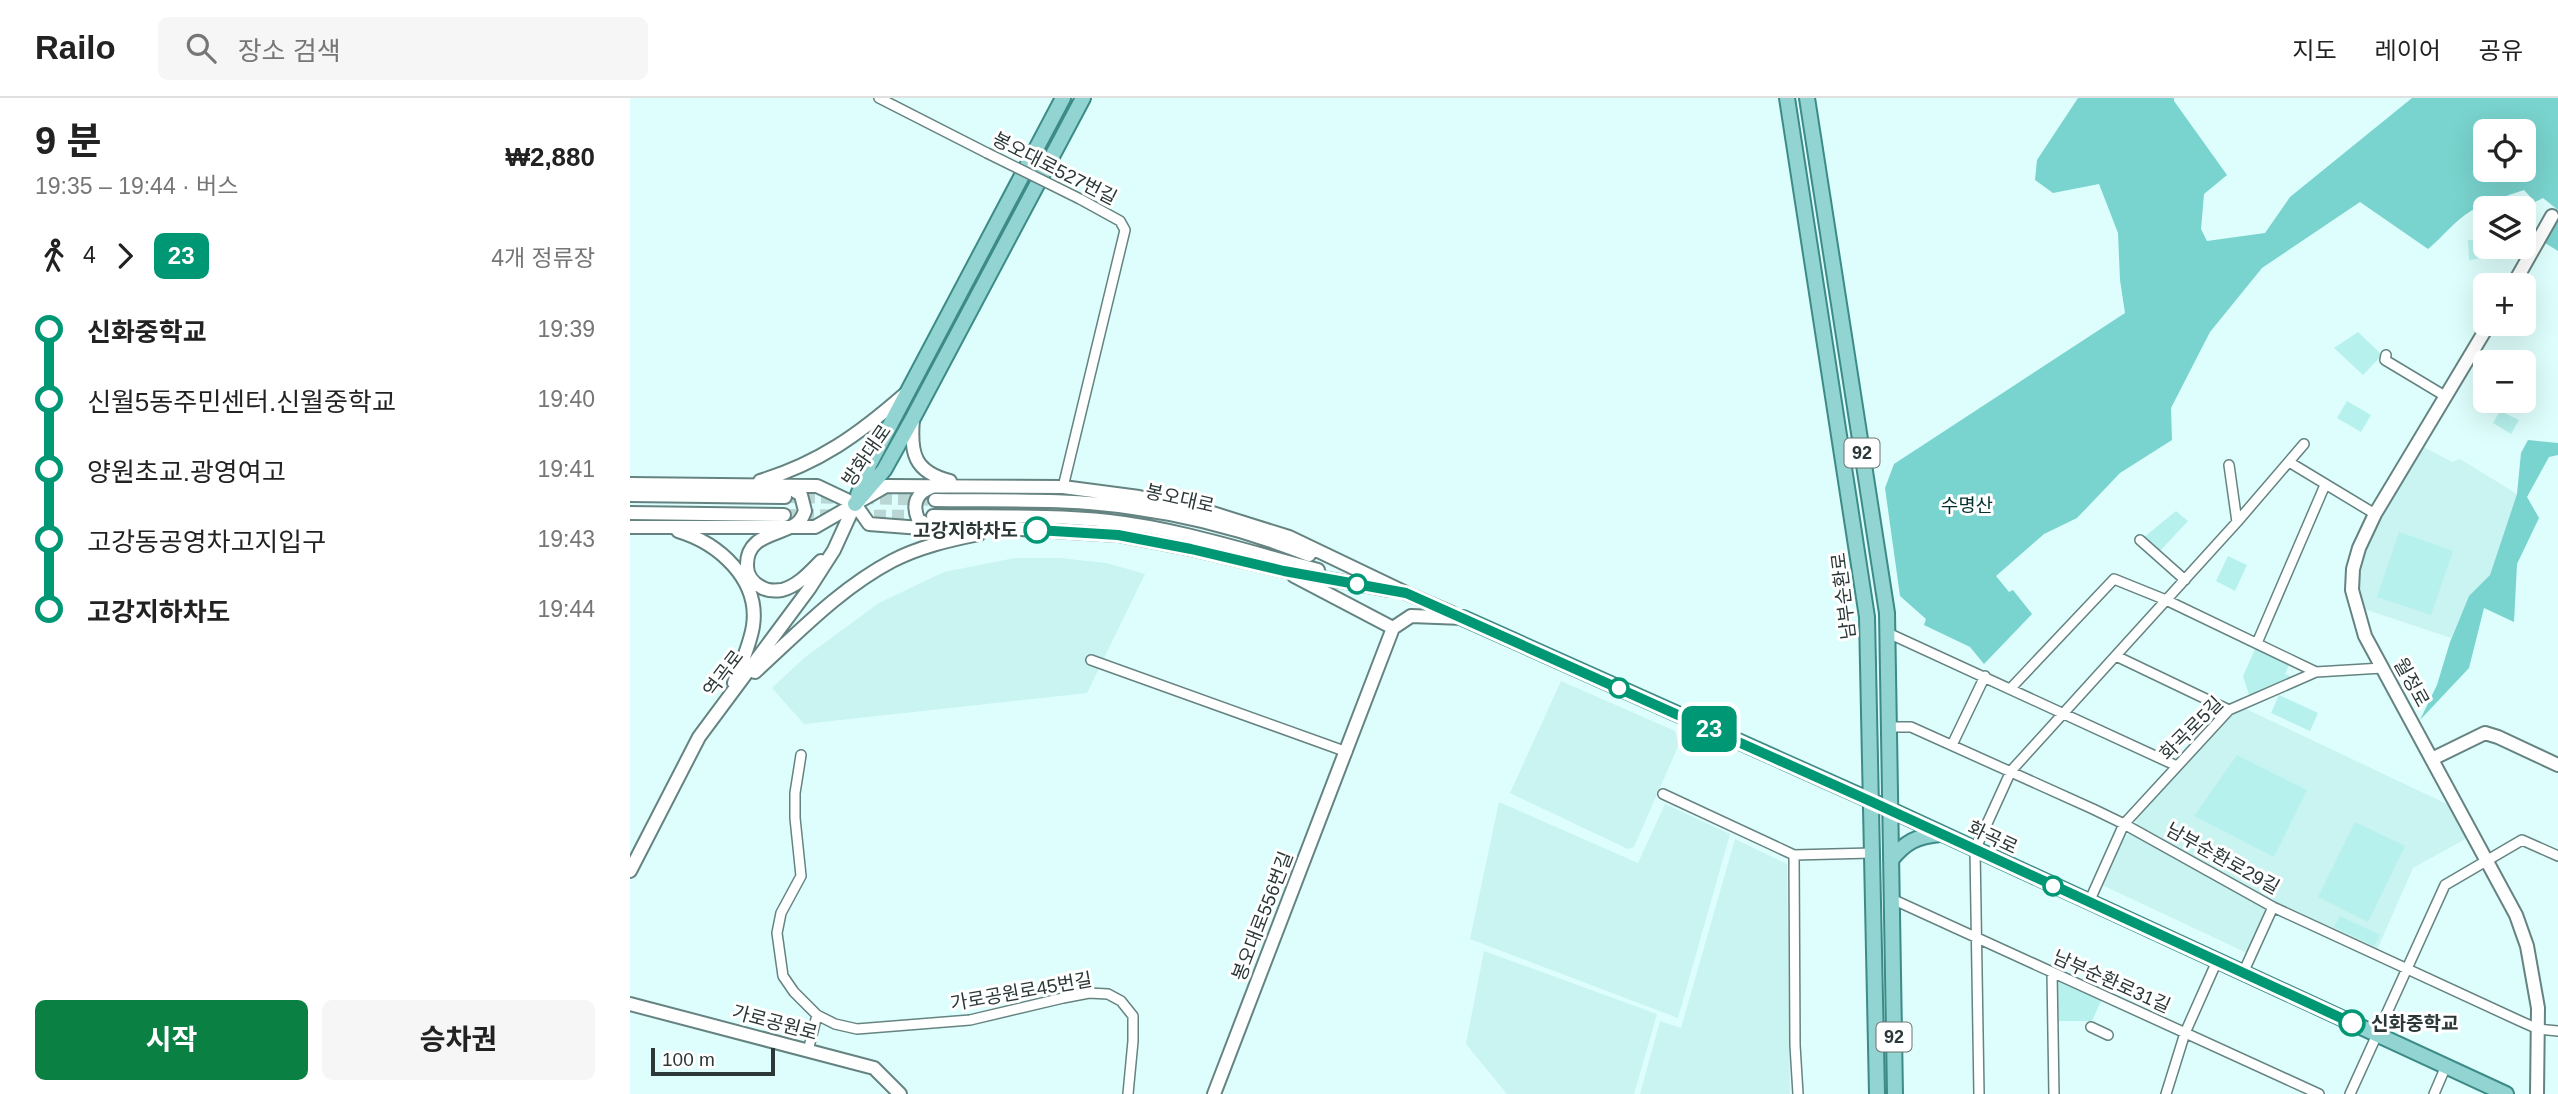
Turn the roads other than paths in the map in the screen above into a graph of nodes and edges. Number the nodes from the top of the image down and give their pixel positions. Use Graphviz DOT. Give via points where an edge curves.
graph roads {
  1 [pos="879,98"];
  2 [pos="1063,98"];
  3 [pos="1083,98"];
  4 [pos="1787,98"];
  5 [pos="1807,98"];
  6 [pos="2552,216"];
  7 [pos="2520,273"];
  8 [pos="2482,336"];
  9 [pos="2386,355"];
  10 [pos="910,390"];
  11 [pos="2445,396"];
  12 [pos="914,418"];
  13 [pos="2304,444"];
  14 [pos="2289,462"];
  15 [pos="2229,465"];
  16 [pos="630,484"];
  17 [pos="749,484"];
  18 [pos="968,485"];
  19 [pos="2325,485"];
  20 [pos="1063,487"];
  21 [pos="785,491"];
  22 [pos="935,493"];
  23 [pos="630,495"];
  24 [pos="855,504"];
  25 [pos="630,513"];
  26 [pos="2375,514"];
  27 [pos="785,521"];
  28 [pos="2237,522"];
  29 [pos="934,523"];
  30 [pos="630,527"];
  31 [pos="666,527"];
  32 [pos="1006,528"];
  33 [pos="2140,540"];
  34 [pos="834,550"];
  35 [pos="1284,571"];
  36 [pos="2185,580"];
  37 [pos="1406,593"];
  38 [pos="2166,600"];
  39 [pos="1463,618"];
  40 [pos="1393,628"];
  41 [pos="1888,633"];
  42 [pos="2257,643"];
  43 [pos="2116,656"];
  44 [pos="1091,660"];
  45 [pos="2382,668"];
  46 [pos="2316,672"];
  47 [pos="1985,676"];
  48 [pos="2011,688"];
  49 [pos="729,696"];
  50 [pos="1869,709"];
  51 [pos="2229,710"];
  52 [pos="2064,712"];
  53 [pos="1889,727"];
  54 [pos="1952,745"];
  55 [pos="1890,750"];
  56 [pos="1347,752"];
  57 [pos="801,755"];
  58 [pos="2432,759"];
  59 [pos="2177,765"];
  60 [pos="2558,765"];
  61 [pos="2011,771"];
  62 [pos="1663,794"];
  63 [pos="1870,801"];
  64 [pos="1891,810"];
  65 [pos="2124,824"];
  66 [pos="1940,834"];
  67 [pos="1975,850"];
  68 [pos="1794,855"];
  69 [pos="1871,856"];
  70 [pos="2558,856"];
  71 [pos="2488,859"];
  72 [pos="1891,860"];
  73 [pos="630,871"];
  74 [pos="1891,879"];
  75 [pos="1892,900"];
  76 [pos="2089,902"];
  77 [pos="2273,907"];
  78 [pos="1977,938"];
  79 [pos="2217,961"];
  80 [pos="2407,970"];
  81 [pos="2052,972"];
  82 [pos="2243,973"];
  83 [pos="630,1003"];
  84 [pos="817,1015"];
  85 [pos="2091,1027"];
  86 [pos="2538,1029"];
  87 [pos="2558,1031"];
  88 [pos="2185,1033"];
  89 [pos="2108,1035"];
  90 [pos="2377,1035"];
  91 [pos="808,1051"];
  92 [pos="2446,1066"];
  93 [pos="900,1094"];
  94 [pos="1128,1094"];
  95 [pos="1214,1094"];
  96 [pos="1798,1094"];
  97 [pos="1877,1094"];
  98 [pos="1895,1094"];
  99 [pos="1979,1094"];
  100 [pos="2054,1094"];
  101 [pos="2166,1094"];
  102 [pos="2319,1094"];
  103 [pos="2350,1094"];
  104 [pos="2434,1094"];
  105 [pos="2507,1094"];
  106 [pos="2537,1094"];
  1 -- 20 [label="street, 봉오대로527번길, bridge" via="1080,199 1120,221 1125,230"];
  2 -- 10 [label="main road, 방화대로"];
  3 -- 12 [label="main road, 방화대로"];
  4 -- 50 [label="main road, 남부순환로 / 92" via="1867,617"];
  5 -- 41 [label="main road, 남부순환로 / 92"];
  6 -- 7 [label="street"];
  8 -- 11 [label="street, 월정로"];
  9 -- 11 [label="street" via="2385,360"];
  10 -- 17 [label="street" via="826,454 805,466"];
  10 -- 24 [label="main road, 방화대로" via="869,465"];
  11 -- 26 [label="street, 월정로"];
  12 -- 18 [label="street" via="914,454 925,470 933,477"];
  12 -- 24 [label="main road, 방화대로" via="884,470"];
  13 -- 14 [label="street"];
  14 -- 19 [label="street"];
  14 -- 28 [label="street"];
  15 -- 28 [label="street"];
  16 -- 17 [label="street"];
  17 -- 21 [label="street"];
  18 -- 20 [label="street"];
  18 -- 22 [label="street"];
  19 -- 26 [label="street"];
  19 -- 42 [label="street"];
  20 -- 37 [label="street" via="1139,497 1230,518 1289,537"];
  21 -- 23 [label="street"];
  21 -- 24 [label="street" via="817,485"];
  21 -- 27 [label="street" via="795,489 801,495 805,511 796,524"];
  22 -- 24 [label="street" via="886,486"];
  22 -- 29 [label="street" via="918,496 914,505 918,519"];
  22 -- 37 [label="street, 봉오대로" via="1133,508 1188,518 1285,546"];
  24 -- 27 [label="street" via="815,527"];
  24 -- 29 [label="street" via="869,524"];
  24 -- 34 [label="street, 역곡로"];
  25 -- 27 [label="street"];
  26 -- 45 [label="street, 월정로" via="2359,548 2352,590 2365,636"];
  27 -- 31 [label="street"];
  27 -- 34 [label="street" via="749,553 748,572 759,587 775,591 789,587"];
  28 -- 36 [label="street"];
  29 -- 32 [label="street"];
  29 -- 37 [label="street, 봉오대로" via="1057,517 1111,522 1164,530"];
  30 -- 31 [label="street"];
  31 -- 49 [label="street" via="711,544 738,572 747,590 753,624"];
  32 -- 35 [label="street" via="1118,535"];
  32 -- 49 [label="street" via="920,549 875,571 835,599"];
  33 -- 36 [label="street"];
  34 -- 49 [label="street, 역곡로"];
  35 -- 37 [label="street"];
  35 -- 40 [label="street"];
  36 -- 38 [label="street"];
  37 -- 39 [label="street, 봉오대로"];
  38 -- 42 [label="street"];
  38 -- 43 [label="street"];
  38 -- 48 [label="street" via="2114,579"];
  39 -- 40 [label="street" via="1410,615"];
  39 -- 63 [label="main road, 화곡로"];
  40 -- 56 [label="street, 봉오대로556번길"];
  41 -- 47 [label="street"];
  41 -- 53 [label="main road, 남부순환로 / 92"];
  42 -- 46 [label="street"];
  43 -- 51 [label="street"];
  43 -- 52 [label="street"];
  44 -- 56 [label="street"];
  45 -- 46 [label="street, 화곡로5길"];
  45 -- 58 [label="street, 월정로"];
  46 -- 51 [label="street, 화곡로5길"];
  47 -- 48 [label="street"];
  47 -- 54 [label="street"];
  48 -- 52 [label="street"];
  49 -- 73 [label="street, 역곡로" via="699,737"];
  50 -- 55 [label="main road" via="1880,725 1881,751"];
  50 -- 63 [label="main road, 남부순환로 / 92"];
  51 -- 59 [label="street, 화곡로5길"];
  52 -- 59 [label="street"];
  52 -- 61 [label="street"];
  53 -- 54 [label="street, 남부순환로29길" via="1911,727"];
  53 -- 55 [label="main road, 남부순환로 / 92"];
  54 -- 61 [label="street, 남부순환로29길"];
  55 -- 64 [label="main road, 남부순환로 / 92"];
  56 -- 95 [label="street, 봉오대로556번길"];
  57 -- 84 [label="street, 가로공원로45번길" via="795,818 801,876 781,913 777,933 783,976"];
  58 -- 60 [label="street" via="2485,733"];
  58 -- 71 [label="street, 월정로"];
  59 -- 65 [label="street, 화곡로5길"];
  61 -- 65 [label="street, 남부순환로29길"];
  61 -- 67 [label="street"];
  62 -- 68 [label="street"];
  63 -- 64 [label="main road, 화곡로"];
  63 -- 69 [label="main road, 남부순환로 / 92"];
  64 -- 66 [label="main road, 화곡로"];
  64 -- 72 [label="main road, 남부순환로 / 92"];
  65 -- 76 [label="street, 화곡로5길"];
  65 -- 77 [label="street, 남부순환로29길"];
  66 -- 67 [label="main road, 화곡로"];
  66 -- 72 [label="main road" via="1915,838"];
  67 -- 76 [label="main road, 화곡로"];
  67 -- 78 [label="street"];
  68 -- 69 [label="street"];
  68 -- 96 [label="street"];
  69 -- 74 [label="main road" via="1883,853 1886,876"];
  69 -- 97 [label="main road, 남부순환로 / 92"];
  70 -- 71 [label="street" via="2522,840"];
  71 -- 80 [label="street" via="2445,885"];
  71 -- 86 [label="street, 월정로" via="2528,946"];
  72 -- 74 [label="main road, 남부순환로 / 92"];
  74 -- 75 [label="main road, 남부순환로 / 92"];
  75 -- 78 [label="street, 남부순환로31길"];
  75 -- 98 [label="main road, 남부순환로 / 92"];
  76 -- 79 [label="main road, 화곡로"];
  77 -- 80 [label="street, 남부순환로29길"];
  77 -- 82 [label="street"];
  78 -- 81 [label="street, 남부순환로31길"];
  78 -- 99 [label="street"];
  79 -- 82 [label="main road, 화곡로"];
  79 -- 88 [label="street"];
  80 -- 86 [label="street, 남부순환로29길"];
  80 -- 90 [label="street"];
  81 -- 88 [label="street, 남부순환로31길"];
  81 -- 100 [label="street"];
  82 -- 90 [label="main road, 화곡로"];
  83 -- 91 [label="street, 가로공원로"];
  84 -- 91 [label="street"];
  84 -- 94 [label="street, 가로공원로45번길" via="856,1030 970,1020 1089,993 1108,994 1133,1016"];
  85 -- 89 [label="street"];
  86 -- 87 [label="street, 남부순환로29길"];
  86 -- 106 [label="street, 월정로"];
  88 -- 101 [label="street"];
  88 -- 102 [label="street, 남부순환로31길"];
  90 -- 92 [label="main road, 화곡로"];
  90 -- 103 [label="street"];
  91 -- 93 [label="street, 가로공원로" via="874,1068"];
  92 -- 104 [label="street"];
  92 -- 105 [label="main road, 화곡로"];
}
